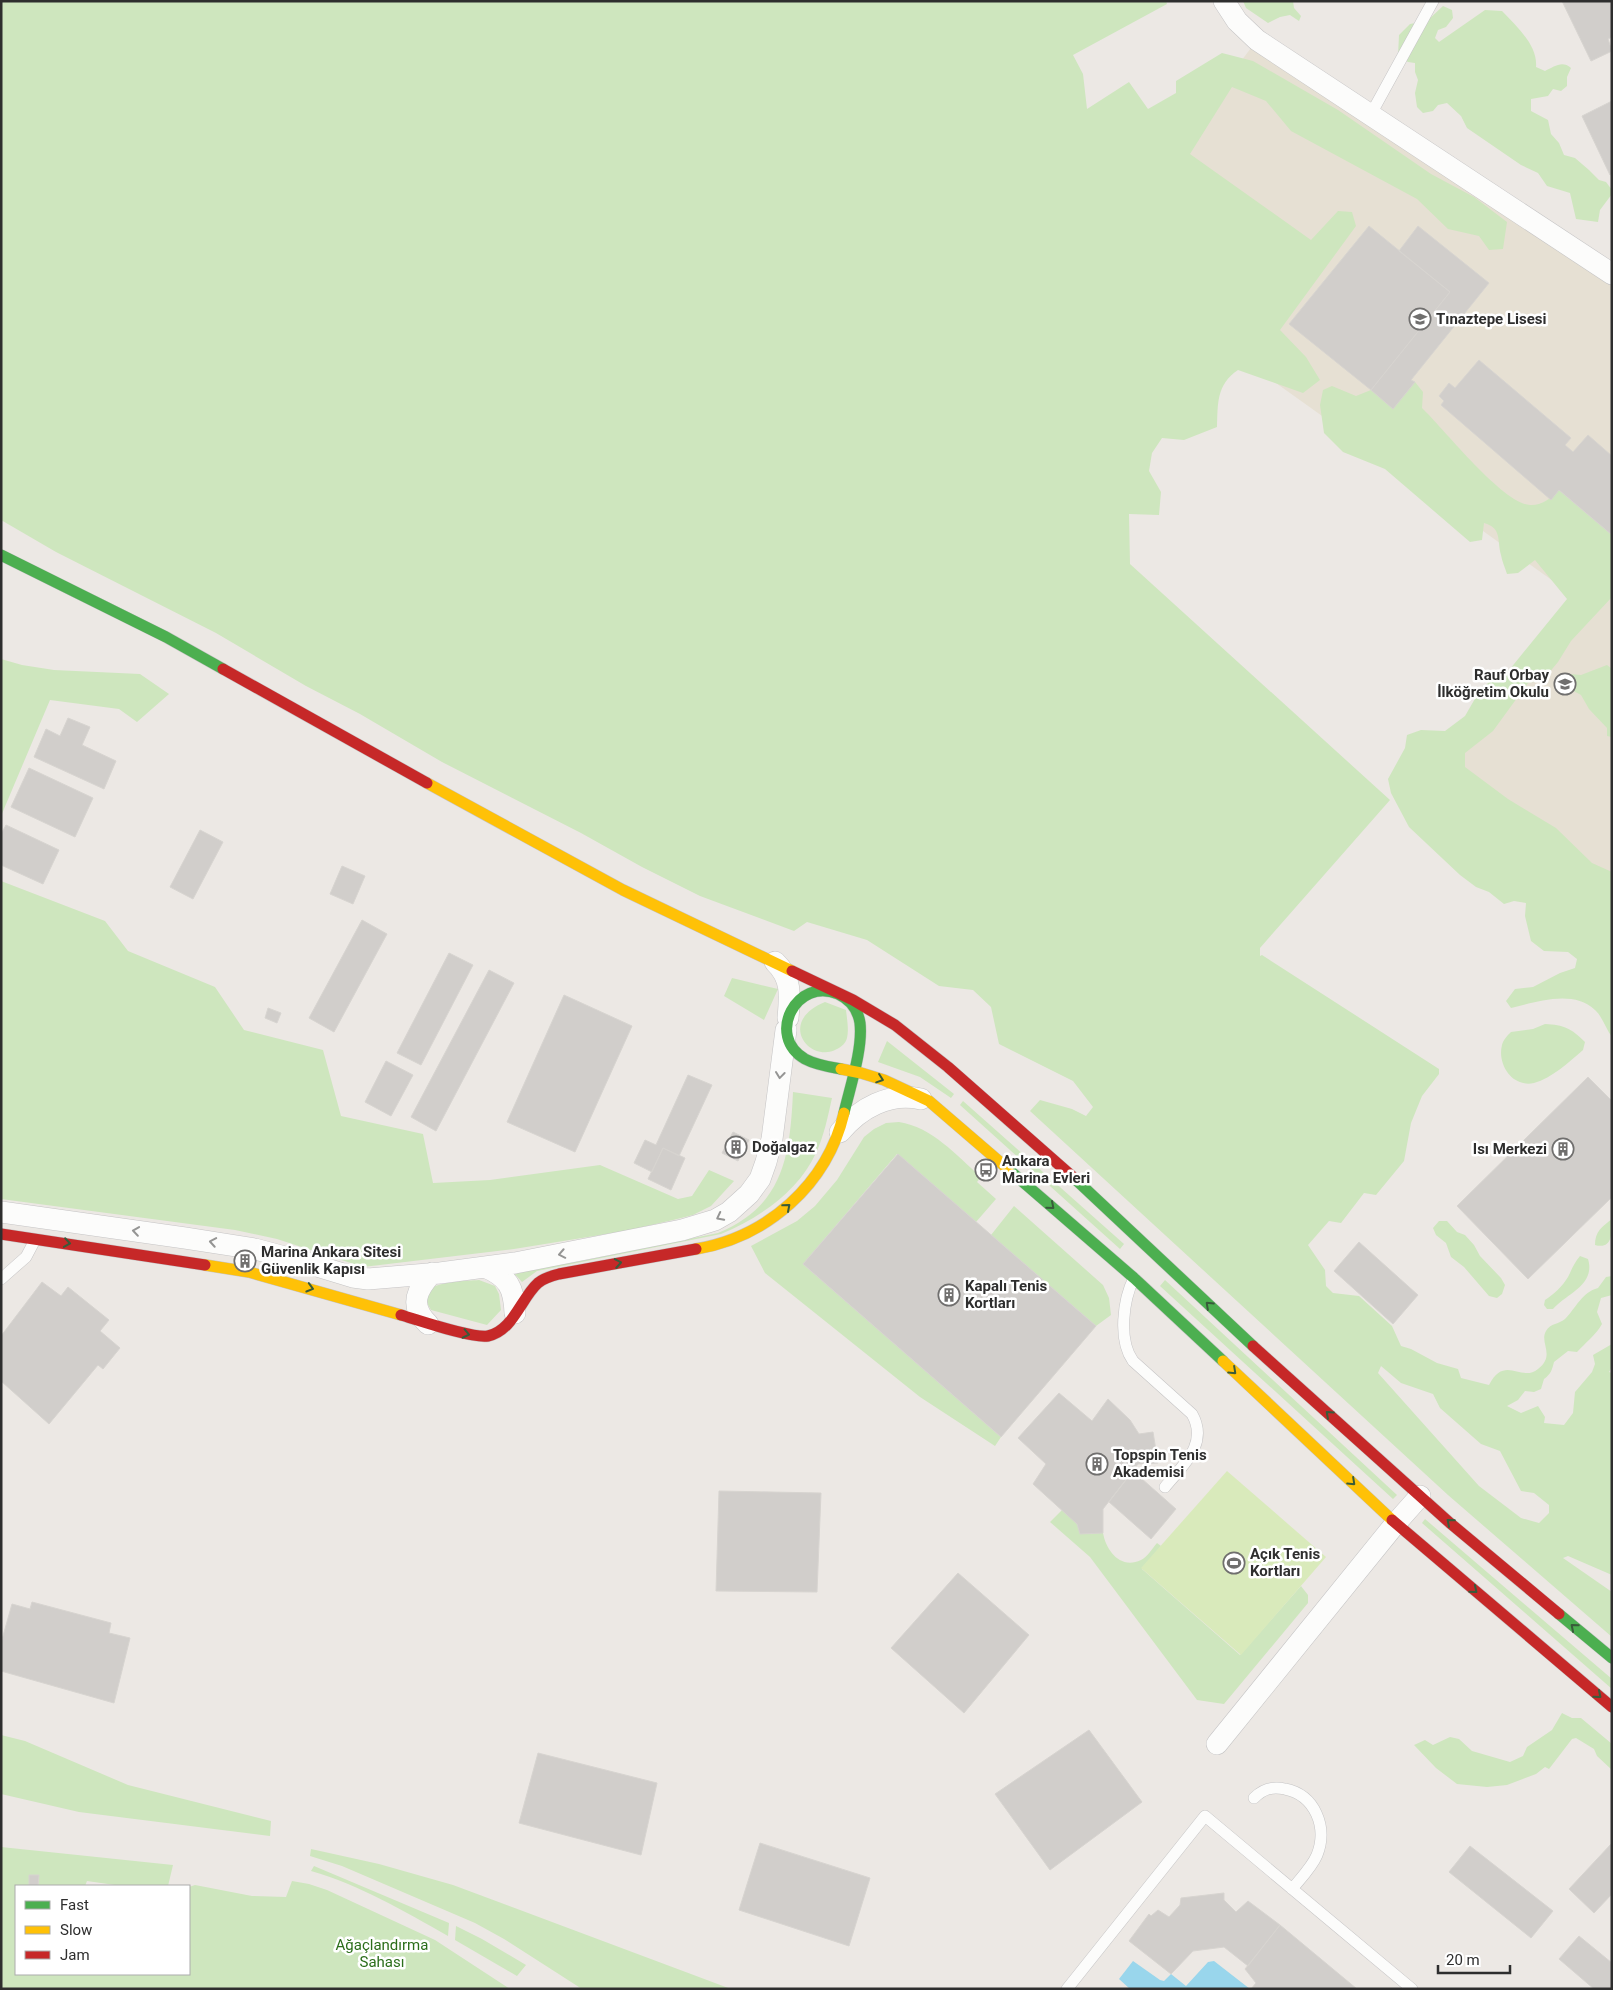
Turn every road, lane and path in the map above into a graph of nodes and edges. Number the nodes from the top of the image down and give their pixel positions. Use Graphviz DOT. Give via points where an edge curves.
graph roads {
  1 [pos="1224,1"];
  2 [pos="1433,1"];
  3 [pos="1371,114"];
  4 [pos="1612,274"];
  5 [pos="1,555"];
  6 [pos="775,962"];
  7 [pos="837,993"];
  8 [pos="787,1022"];
  9 [pos="853,1071"];
  10 [pos="929,1101"];
  11 [pos="840,1132"];
  12 [pos="1,1212"];
  13 [pos="39,1218"];
  14 [pos="1,1234"];
  15 [pos="36,1239"];
  16 [pos="485,1267"];
  17 [pos="432,1274"];
  18 [pos="1134,1278"];
  19 [pos="1,1279"];
  20 [pos="515,1313"];
  21 [pos="428,1324"];
  22 [pos="1164,1487"];
  23 [pos="1420,1496"];
  24 [pos="1396,1523"];
  25 [pos="1612,1658"];
  26 [pos="1612,1707"];
  27 [pos="1216,1744"];
  28 [pos="1254,1798"];
  29 [pos="1292,1889"];
  30 [pos="1067,1989"];
  31 [pos="1412,1989"];
  1 -- 3 [label="street" via="1237,22 1257,40"];
  2 -- 3 [label="lane"];
  3 -- 4 [label="street"];
  5 -- 6 [label="street" via="166,637 623,890"];
  6 -- 7 [label="street"];
  6 -- 8 [label="street" via="788,980"];
  7 -- 8 [label="street" via="825,991 807,995 797,1002"];
  7 -- 9 [label="street" via="850,1002 859,1016"];
  23 -- 7 [label="street, one-way" via="1228,1323 1092,1194 948,1067 895,1025"];
  8 -- 9 [label="street" via="790,1044 797,1053 828,1067"];
  8 -- 16 [label="street, one-way" via="772,1139 766,1162 755,1187 735,1208 714,1220 682,1230"];
  9 -- 10 [label="street, one-way" via="894,1084"];
  9 -- 11 [label="street"];
  10 -- 11 [label="street" via="905,1098 878,1103 859,1113"];
  10 -- 18 [label="street, one-way"];
  20 -- 11 [label="street, one-way" via="537,1284 546,1278 728,1242 762,1226 805,1189 829,1156"];
  12 -- 13 [label="street"];
  13 -- 15 [label="lane"];
  17 -- 13 [label="street, one-way" via="368,1279 353,1277 254,1249"];
  14 -- 15 [label="street"];
  15 -- 19 [label="lane" via="26,1257"];
  15 -- 21 [label="street, one-way" via="249,1272"];
  16 -- 17 [label="street"];
  16 -- 20 [label="street" via="498,1273 512,1289"];
  17 -- 21 [label="street" via="419,1288 417,1298 417,1308"];
  18 -- 22 [label="lane" via="1124,1306 1127,1353 1192,1414 1198,1434 1193,1454"];
  18 -- 24 [label="street, one-way"];
  21 -- 20 [label="street, one-way" via="487,1336 497,1332"];
  23 -- 24 [label="street"];
  25 -- 23 [label="street, one-way"];
  24 -- 26 [label="street, one-way"];
  24 -- 27 [label="street"];
  28 -- 29 [label="lane" via="1268,1788 1288,1789 1308,1800 1315,1810 1321,1833 1317,1854"];
  29 -- 30 [label="lane" via="1205,1816"];
  29 -- 31 [label="lane"];
}
